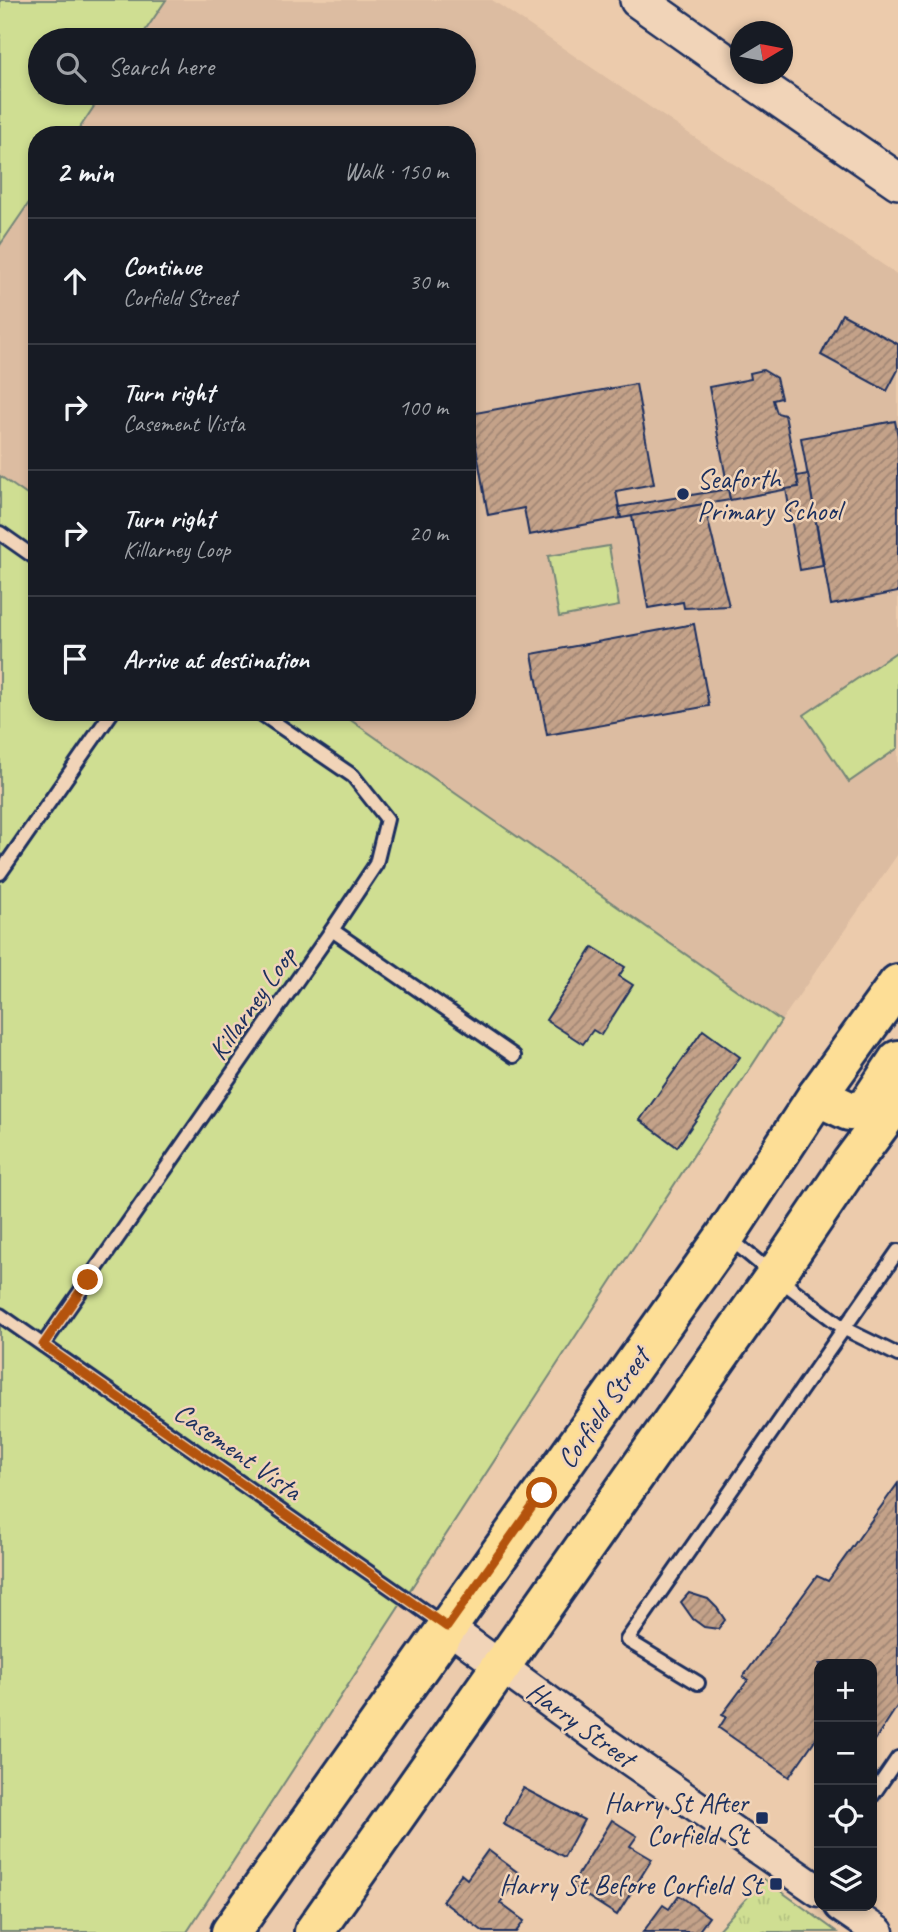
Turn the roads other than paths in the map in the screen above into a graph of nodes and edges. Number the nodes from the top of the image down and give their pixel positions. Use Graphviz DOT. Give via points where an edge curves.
graph roads {
  1 [pos="638,0"];
  2 [pos="730,65"];
  3 [pos="758,84"];
  4 [pos="898,181"];
  5 [pos="0,533"];
  6 [pos="28,553"];
  7 [pos="106,721"];
  8 [pos="272,721"];
  9 [pos="0,873"];
  10 [pos="332,930"];
  11 [pos="898,984"];
  12 [pos="514,1056"];
  13 [pos="898,1059"];
  14 [pos="817,1096"];
  15 [pos="898,1100"];
  16 [pos="726,1235"];
  17 [pos="898,1251"];
  18 [pos="775,1276"];
  19 [pos="0,1315"];
  20 [pos="845,1329"];
  21 [pos="43,1345"];
  22 [pos="898,1355"];
  23 [pos="447,1627"];
  24 [pos="500,1666"];
  25 [pos="698,1684"];
  26 [pos="898,1758"];
  27 [pos="877,1789"];
  28 [pos="814,1882"];
  29 [pos="847,1911"];
  30 [pos="231,1932"];
  31 [pos="314,1932"];
  32 [pos="878,1932"];
  1 -- 2 [label="main road"];
  3 -- 4 [label="main road"];
  5 -- 6 [label="lane"];
  7 -- 9 [label="lane"];
  8 -- 10 [label="lane, Killarney Loop" via="353,776 387,819 376,864"];
  10 -- 12 [label="lane"];
  10 -- 21 [label="lane, Killarney Loop"];
  11 -- 14 [label="main road, Corfield Street"];
  13 -- 14 [label="main road" via="865,1110 849,1111"];
  14 -- 16 [label="main road, Corfield Street"];
  15 -- 18 [label="main road"];
  16 -- 18 [label="lane"];
  16 -- 23 [label="main road, Corfield Street"];
  17 -- 20 [label="lane"];
  18 -- 20 [label="lane"];
  18 -- 24 [label="main road"];
  19 -- 21 [label="lane, Casement Vista"];
  20 -- 22 [label="lane"];
  20 -- 25 [label="lane" via="627,1640"];
  21 -- 23 [label="lane, Casement Vista"];
  23 -- 24 [label="street, Harry Street"];
  23 -- 30 [label="main road, Corfield Street"];
  24 -- 28 [label="street, Harry Street" via="607,1744"];
  24 -- 31 [label="main road"];
  26 -- 27 [label="lane"];
  29 -- 32 [label="street"];
}
